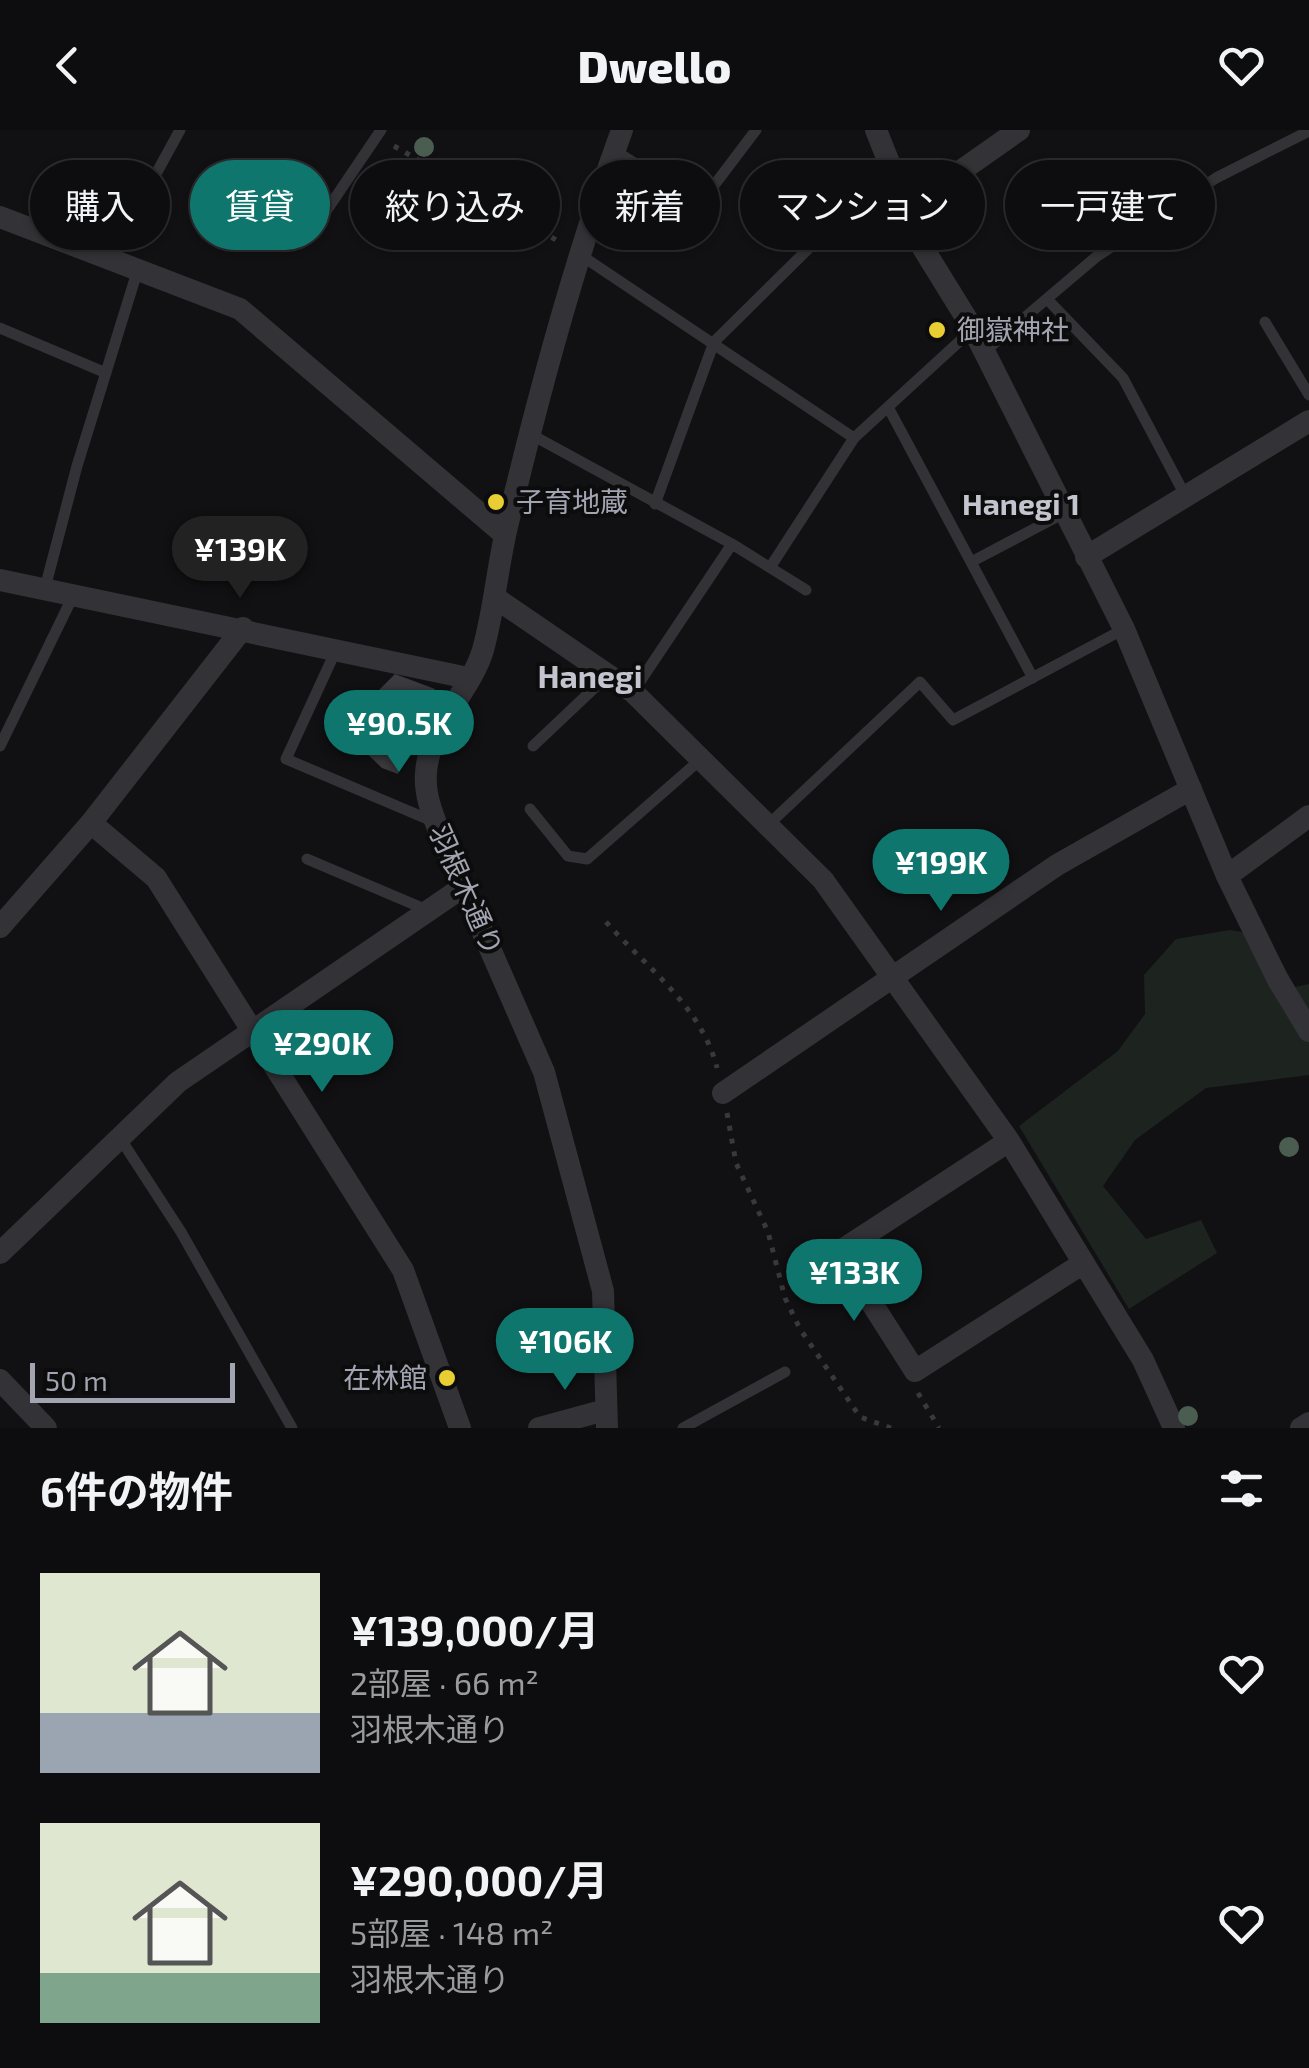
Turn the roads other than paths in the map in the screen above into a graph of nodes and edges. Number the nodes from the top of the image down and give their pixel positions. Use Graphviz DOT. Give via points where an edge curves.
graph roads {
  1 [pos="180,130"];
  2 [pos="756,130"];
  3 [pos="876,130"];
  4 [pos="1019,130"];
  5 [pos="1309,131"];
  6 [pos="380,133"];
  7 [pos="618,140"];
  8 [pos="889,160"];
  9 [pos="976,160"];
  10 [pos="330,206"];
  11 [pos="0,216"];
  12 [pos="807,250"];
  13 [pos="925,250"];
  14 [pos="578,252"];
  15 [pos="110,258"];
  16 [pos="138,269"];
  17 [pos="1047,299"];
  18 [pos="1265,322"];
  19 [pos="0,328"];
  20 [pos="973,329"];
  21 [pos="714,342"];
  22 [pos="984,352"];
  23 [pos="106,373"];
  24 [pos="1309,396"];
  25 [pos="888,407"];
  26 [pos="1309,421"];
  27 [pos="532,435"];
  28 [pos="854,438"];
  29 [pos="1186,497"];
  30 [pos="655,504"];
  31 [pos="1066,512"];
  32 [pos="505,535"];
  33 [pos="732,544"];
  34 [pos="1086,556"];
  35 [pos="973,561"];
  36 [pos="771,566"];
  37 [pos="0,580"];
  38 [pos="46,588"];
  39 [pos="806,590"];
  40 [pos="74,594"];
  41 [pos="497,599"];
  42 [pos="243,628"];
  43 [pos="1124,629"];
  44 [pos="336,648"];
  45 [pos="608,675"];
  46 [pos="468,678"];
  47 [pos="1032,678"];
  48 [pos="633,692"];
  49 [pos="0,746"];
  50 [pos="533,746"];
  51 [pos="700,759"];
  52 [pos="1190,789"];
  53 [pos="530,809"];
  54 [pos="1309,816"];
  55 [pos="91,823"];
  56 [pos="436,823"];
  57 [pos="768,825"];
  58 [pos="307,859"];
  59 [pos="1228,876"];
  60 [pos="462,887"];
  61 [pos="427,910"];
  62 [pos="0,927"];
  63 [pos="895,979"];
  64 [pos="252,1028"];
  65 [pos="1309,1031"];
  66 [pos="723,1094"];
  67 [pos="120,1138"];
  68 [pos="1009,1141"];
  69 [pos="0,1253"];
  70 [pos="1082,1264"];
  71 [pos="785,1372"];
  72 [pos="0,1380"];
  73 [pos="606,1419"];
  74 [pos="1309,1423"];
  75 [pos="46,1428"];
  76 [pos="292,1428"];
  77 [pos="460,1428"];
  78 [pos="539,1428"];
  79 [pos="683,1428"];
  80 [pos="1174,1428"];
  81 [pos="1301,1428"];
  1 -- 15 [label="lane"];
  2 -- 7 [label="lane" via="700,204"];
  3 -- 8 [label="street"];
  4 -- 9 [label="street"];
  5 -- 17 [label="lane" via="1216,178 1096,257"];
  6 -- 10 [label="lane"];
  7 -- 14 [label="street, 羽根木通り"];
  11 -- 15 [label="street"];
  12 -- 21 [label="lane"];
  13 -- 20 [label="street"];
  14 -- 21 [label="lane"];
  14 -- 27 [label="street, 羽根木通り"];
  15 -- 16 [label="street"];
  16 -- 23 [label="lane"];
  16 -- 32 [label="street" via="240,309"];
  17 -- 22 [label="lane"];
  17 -- 29 [label="lane" via="1122,378"];
  18 -- 24 [label="lane"];
  19 -- 23 [label="lane"];
  20 -- 22 [label="street"];
  20 -- 25 [label="lane"];
  21 -- 28 [label="lane"];
  21 -- 30 [label="lane"];
  22 -- 31 [label="street"];
  23 -- 38 [label="lane"];
  25 -- 28 [label="lane"];
  25 -- 35 [label="lane"];
  26 -- 29 [label="street"];
  27 -- 30 [label="lane"];
  27 -- 32 [label="street, 羽根木通り"];
  28 -- 36 [label="lane"];
  29 -- 34 [label="street"];
  30 -- 33 [label="lane"];
  31 -- 34 [label="street"];
  31 -- 35 [label="lane"];
  32 -- 41 [label="street, 羽根木通り"];
  33 -- 36 [label="lane"];
  33 -- 48 [label="lane"];
  34 -- 43 [label="street"];
  35 -- 47 [label="lane"];
  36 -- 39 [label="lane"];
  37 -- 38 [label="street"];
  38 -- 40 [label="street"];
  40 -- 42 [label="street"];
  40 -- 49 [label="lane"];
  41 -- 45 [label="street"];
  41 -- 46 [label="street, 羽根木通り"];
  42 -- 44 [label="street"];
  42 -- 55 [label="street"];
  43 -- 47 [label="lane"];
  43 -- 52 [label="street"];
  44 -- 46 [label="street"];
  44 -- 56 [label="lane" via="286,759"];
  45 -- 48 [label="street"];
  45 -- 50 [label="lane"];
  46 -- 56 [label="street, 羽根木通り" via="432,742 425,774"];
  47 -- 57 [label="lane" via="953,720 920,682"];
  48 -- 51 [label="street"];
  51 -- 53 [label="lane" via="587,859 568,856"];
  51 -- 57 [label="street"];
  52 -- 59 [label="street"];
  52 -- 63 [label="street" via="1057,865"];
  54 -- 59 [label="street"];
  55 -- 62 [label="street"];
  55 -- 64 [label="street" via="156,878"];
  56 -- 60 [label="street, 羽根木通り"];
  57 -- 63 [label="street" via="823,880"];
  58 -- 61 [label="lane"];
  59 -- 65 [label="street"];
  60 -- 61 [label="street"];
  60 -- 73 [label="street, 羽根木通り" via="544,1072 603,1291"];
  61 -- 64 [label="street"];
  63 -- 66 [label="street"];
  63 -- 68 [label="street"];
  64 -- 67 [label="street" via="178,1082"];
  64 -- 77 [label="street" via="403,1270"];
  67 -- 69 [label="street"];
  67 -- 76 [label="lane"];
  68 -- 70 [label="street"];
  68 -- 70 [label="street" via="839,1252 915,1371"];
  70 -- 80 [label="street" via="1143,1360"];
  71 -- 79 [label="lane"];
  72 -- 75 [label="street"];
  73 -- 78 [label="street"];
  74 -- 81 [label="street"];
}
